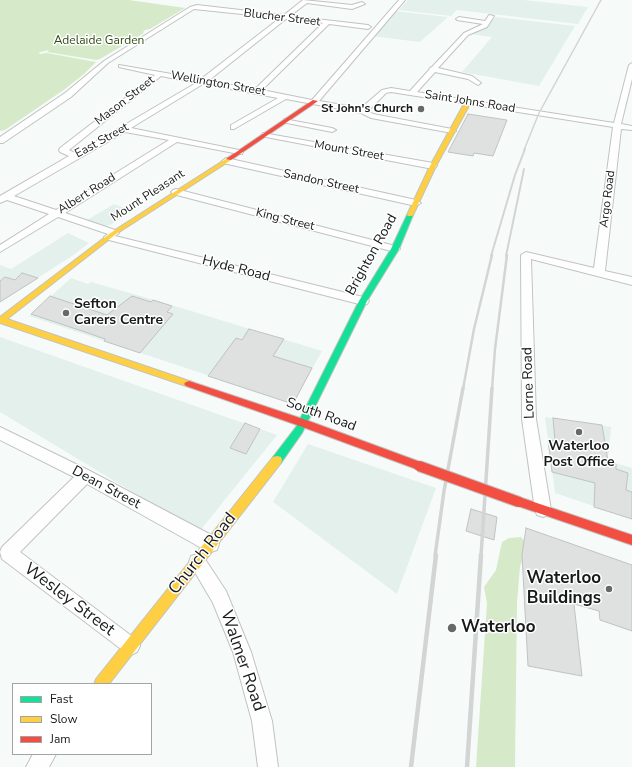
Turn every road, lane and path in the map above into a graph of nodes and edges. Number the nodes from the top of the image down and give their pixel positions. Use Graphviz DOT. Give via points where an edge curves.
graph roads {
  1 [pos="204,0"];
  2 [pos="402,0"];
  3 [pos="306,1"];
  4 [pos="362,4"];
  5 [pos="197,7"];
  6 [pos="491,16"];
  7 [pos="283,18"];
  8 [pos="460,19"];
  9 [pos="327,23"];
  10 [pos="488,23"];
  11 [pos="368,27"];
  12 [pos="632,65"];
  13 [pos="122,66"];
  14 [pos="432,69"];
  15 [pos="160,74"];
  16 [pos="203,81"];
  17 [pos="488,82"];
  18 [pos="257,91"];
  19 [pos="412,93"];
  20 [pos="286,96"];
  21 [pos="315,101"];
  22 [pos="468,102"];
  23 [pos="363,111"];
  24 [pos="288,121"];
  25 [pos="617,126"];
  26 [pos="234,127"];
  27 [pos="632,128"];
  28 [pos="124,129"];
  29 [pos="332,130"];
  30 [pos="452,131"];
  31 [pos="266,135"];
  32 [pos="175,140"];
  33 [pos="0,141"];
  34 [pos="239,152"];
  35 [pos="75,156"];
  36 [pos="226,161"];
  37 [pos="433,166"];
  38 [pos="176,192"];
  39 [pos="3,198"];
  40 [pos="416,203"];
  41 [pos="55,214"];
  42 [pos="111,235"];
  43 [pos="0,249"];
  44 [pos="395,249"];
  45 [pos="599,273"];
  46 [pos="632,281"];
  47 [pos="363,301"];
  48 [pos="0,320"];
  49 [pos="303,423"];
  50 [pos="0,433"];
  51 [pos="85,476"];
  52 [pos="543,510"];
  53 [pos="632,540"];
  54 [pos="211,544"];
  55 [pos="4,557"];
  56 [pos="197,562"];
  57 [pos="131,646"];
  58 [pos="102,683"];
  59 [pos="45,755"];
  60 [pos="36,767"];
  61 [pos="268,767"];
  1 -- 5 [label="street"];
  2 -- 21 [label="street"];
  3 -- 4 [label="street" via="352,7"];
  3 -- 7 [label="street, East Street"];
  5 -- 7 [label="street, Blucher Street"];
  5 -- 33 [label="street" via="106,62 68,95"];
  6 -- 10 [label="street"];
  7 -- 9 [label="street, Blucher Street"];
  7 -- 16 [label="street, East Street"];
  8 -- 10 [label="street"];
  9 -- 11 [label="street, Blucher Street"];
  9 -- 18 [label="street"];
  10 -- 14 [label="street" via="466,34"];
  12 -- 25 [label="street, Argo Road"];
  13 -- 15 [label="street, Wellington Street"];
  14 -- 17 [label="street" via="470,77 477,82"];
  14 -- 19 [label="street"];
  15 -- 16 [label="street, Wellington Street"];
  15 -- 35 [label="street, Mason Street" via="63,150"];
  16 -- 18 [label="street, Wellington Street"];
  16 -- 28 [label="street, East Street"];
  18 -- 20 [label="street, Wellington Street"];
  19 -- 22 [label="street, Saint Johns Road"];
  19 -- 23 [label="street, Saint Johns Road" via="384,91"];
  20 -- 21 [label="street, Wellington Street"];
  20 -- 26 [label="street"];
  21 -- 23 [label="street"];
  21 -- 24 [label="street, Mount Pleasant"];
  22 -- 25 [label="street, Saint Johns Road"];
  22 -- 30 [label="street, Brighton Road"];
  23 -- 30 [label="street" via="370,116"];
  24 -- 29 [label="street"];
  24 -- 31 [label="street, Mount Pleasant"];
  25 -- 27 [label="street, Saint Johns Road"];
  25 -- 45 [label="street, Argo Road"];
  28 -- 32 [label="street"];
  28 -- 35 [label="street, East Street"];
  30 -- 37 [label="street, Brighton Road"];
  31 -- 34 [label="street, Mount Pleasant"];
  31 -- 37 [label="street, Mount Street"];
  32 -- 34 [label="street"];
  32 -- 41 [label="street, Albert Road"];
  34 -- 36 [label="street, Mount Pleasant"];
  35 -- 39 [label="street, East Street"];
  36 -- 38 [label="street, Mount Pleasant"];
  36 -- 40 [label="street, Sandon Street"];
  37 -- 40 [label="street, Brighton Road"];
  38 -- 42 [label="street, Mount Pleasant"];
  38 -- 44 [label="street, King Street"];
  39 -- 41 [label="street, Hyde Road"];
  40 -- 44 [label="street, Brighton Road"];
  41 -- 42 [label="street, Hyde Road"];
  41 -- 43 [label="street, Albert Road"];
  42 -- 47 [label="street, Hyde Road"];
  42 -- 48 [label="street, Mount Pleasant"];
  44 -- 47 [label="street, Brighton Road"];
  45 -- 46 [label="street"];
  45 -- 52 [label="street, Lorne Road" via="526,255 529,420"];
  47 -- 49 [label="street, Brighton Road"];
  48 -- 49 [label="street, South Road"];
  49 -- 52 [label="street, South Road, bridge"];
  49 -- 54 [label="street, Church Road"];
  50 -- 51 [label="street, Dean Street"];
  51 -- 54 [label="street, Dean Street"];
  51 -- 55 [label="street, Wesley Street"];
  52 -- 53 [label="street, South Road"];
  54 -- 56 [label="street, Church Road"];
  55 -- 57 [label="street, Wesley Street"];
  56 -- 57 [label="street, Church Road"];
  56 -- 61 [label="street, Walmer Road" via="220,597 242,652 262,721"];
  57 -- 58 [label="street, Church Road"];
  59 -- 60 [label="street"];
}
